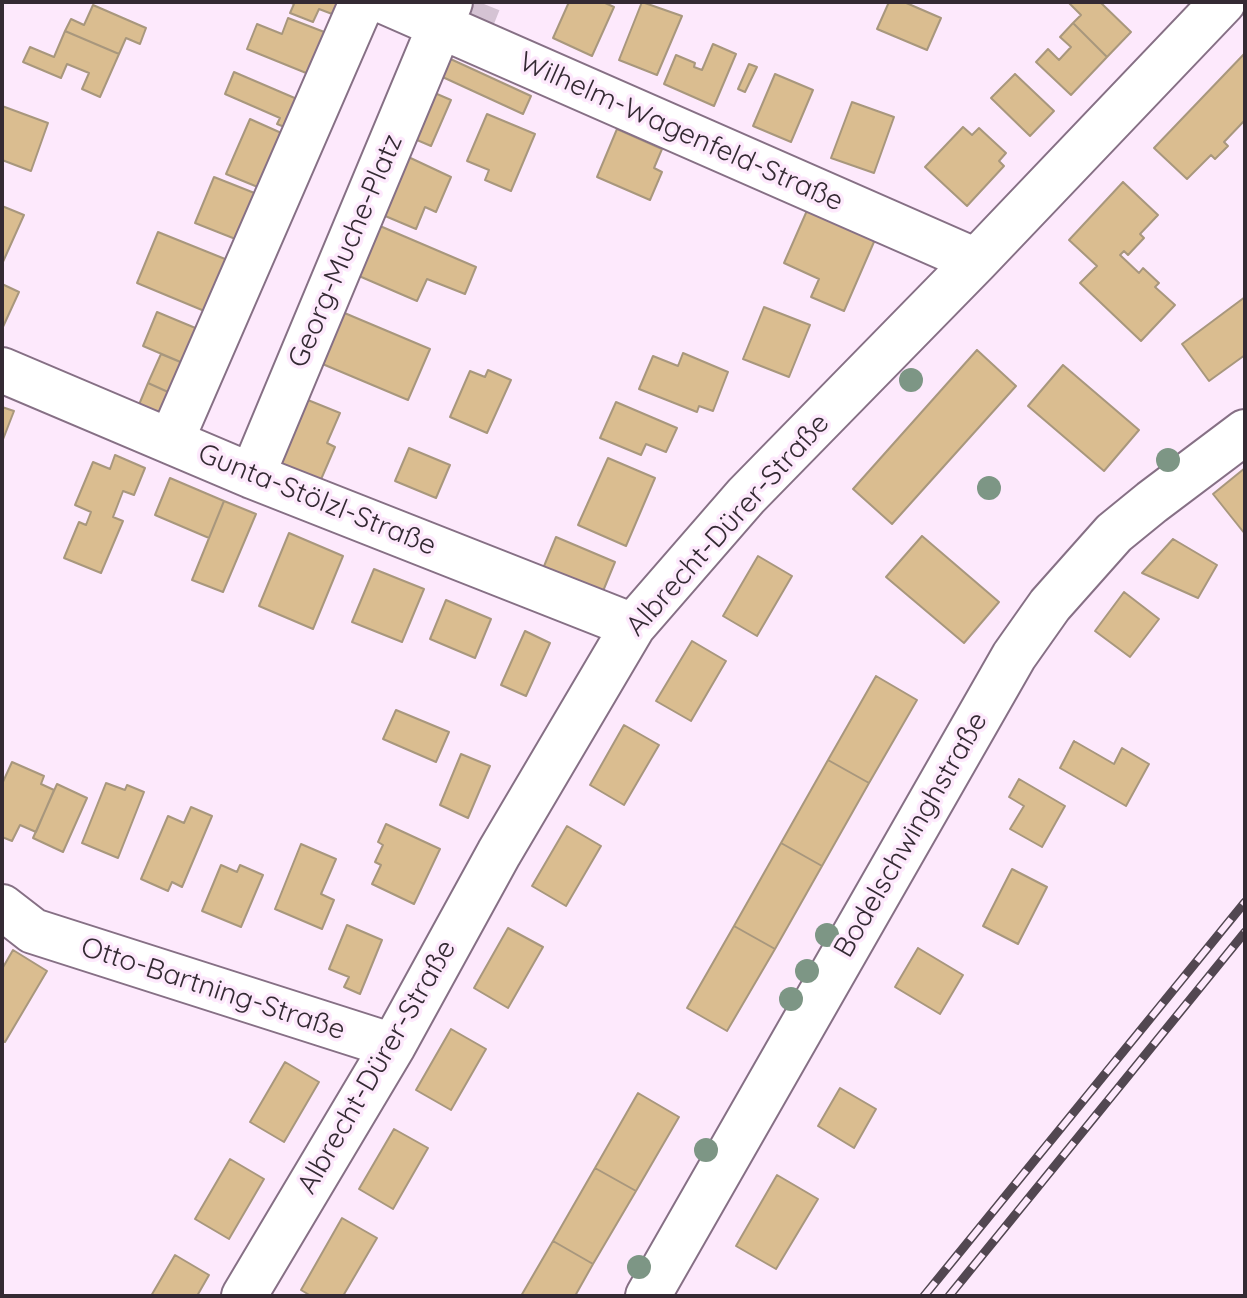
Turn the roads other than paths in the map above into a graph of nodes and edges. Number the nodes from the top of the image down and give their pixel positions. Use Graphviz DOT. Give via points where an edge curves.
graph roads {
  1 [pos="362,2"];
  2 [pos="386,2"];
  3 [pos="1223,2"];
  4 [pos="445,14"];
  5 [pos="976,261"];
  6 [pos="2,370"];
  7 [pos="1245,432"];
  8 [pos="171,441"];
  9 [pos="252,476"];
  10 [pos="633,626"];
  11 [pos="18,919"];
  12 [pos="393,1046"];
  13 [pos="244,1296"];
  14 [pos="648,1296"];
  1 -- 8 [label="street"];
  2 -- 4 [label="street, Wilhelm-Wagenfeld-Straße"];
  3 -- 5 [label="street, Albrecht-Dürer-Straße"];
  4 -- 5 [label="street, Wilhelm-Wagenfeld-Straße"];
  4 -- 9 [label="street, Georg-Muche-Platz"];
  5 -- 10 [label="street, Albrecht-Dürer-Straße" via="746,496"];
  6 -- 8 [label="street, Gunta-Stölzl-Straße"];
  7 -- 14 [label="street, Bodelschwinghstraße" via="1114,533 1050,605 1014,656"];
  8 -- 9 [label="street, Gunta-Stölzl-Straße"];
  9 -- 10 [label="street, Gunta-Stölzl-Straße"];
  10 -- 12 [label="street, Albrecht-Dürer-Straße"];
  11 -- 12 [label="street, Otto-Bartning-Straße"];
  12 -- 13 [label="street, Albrecht-Dürer-Straße"];
}
